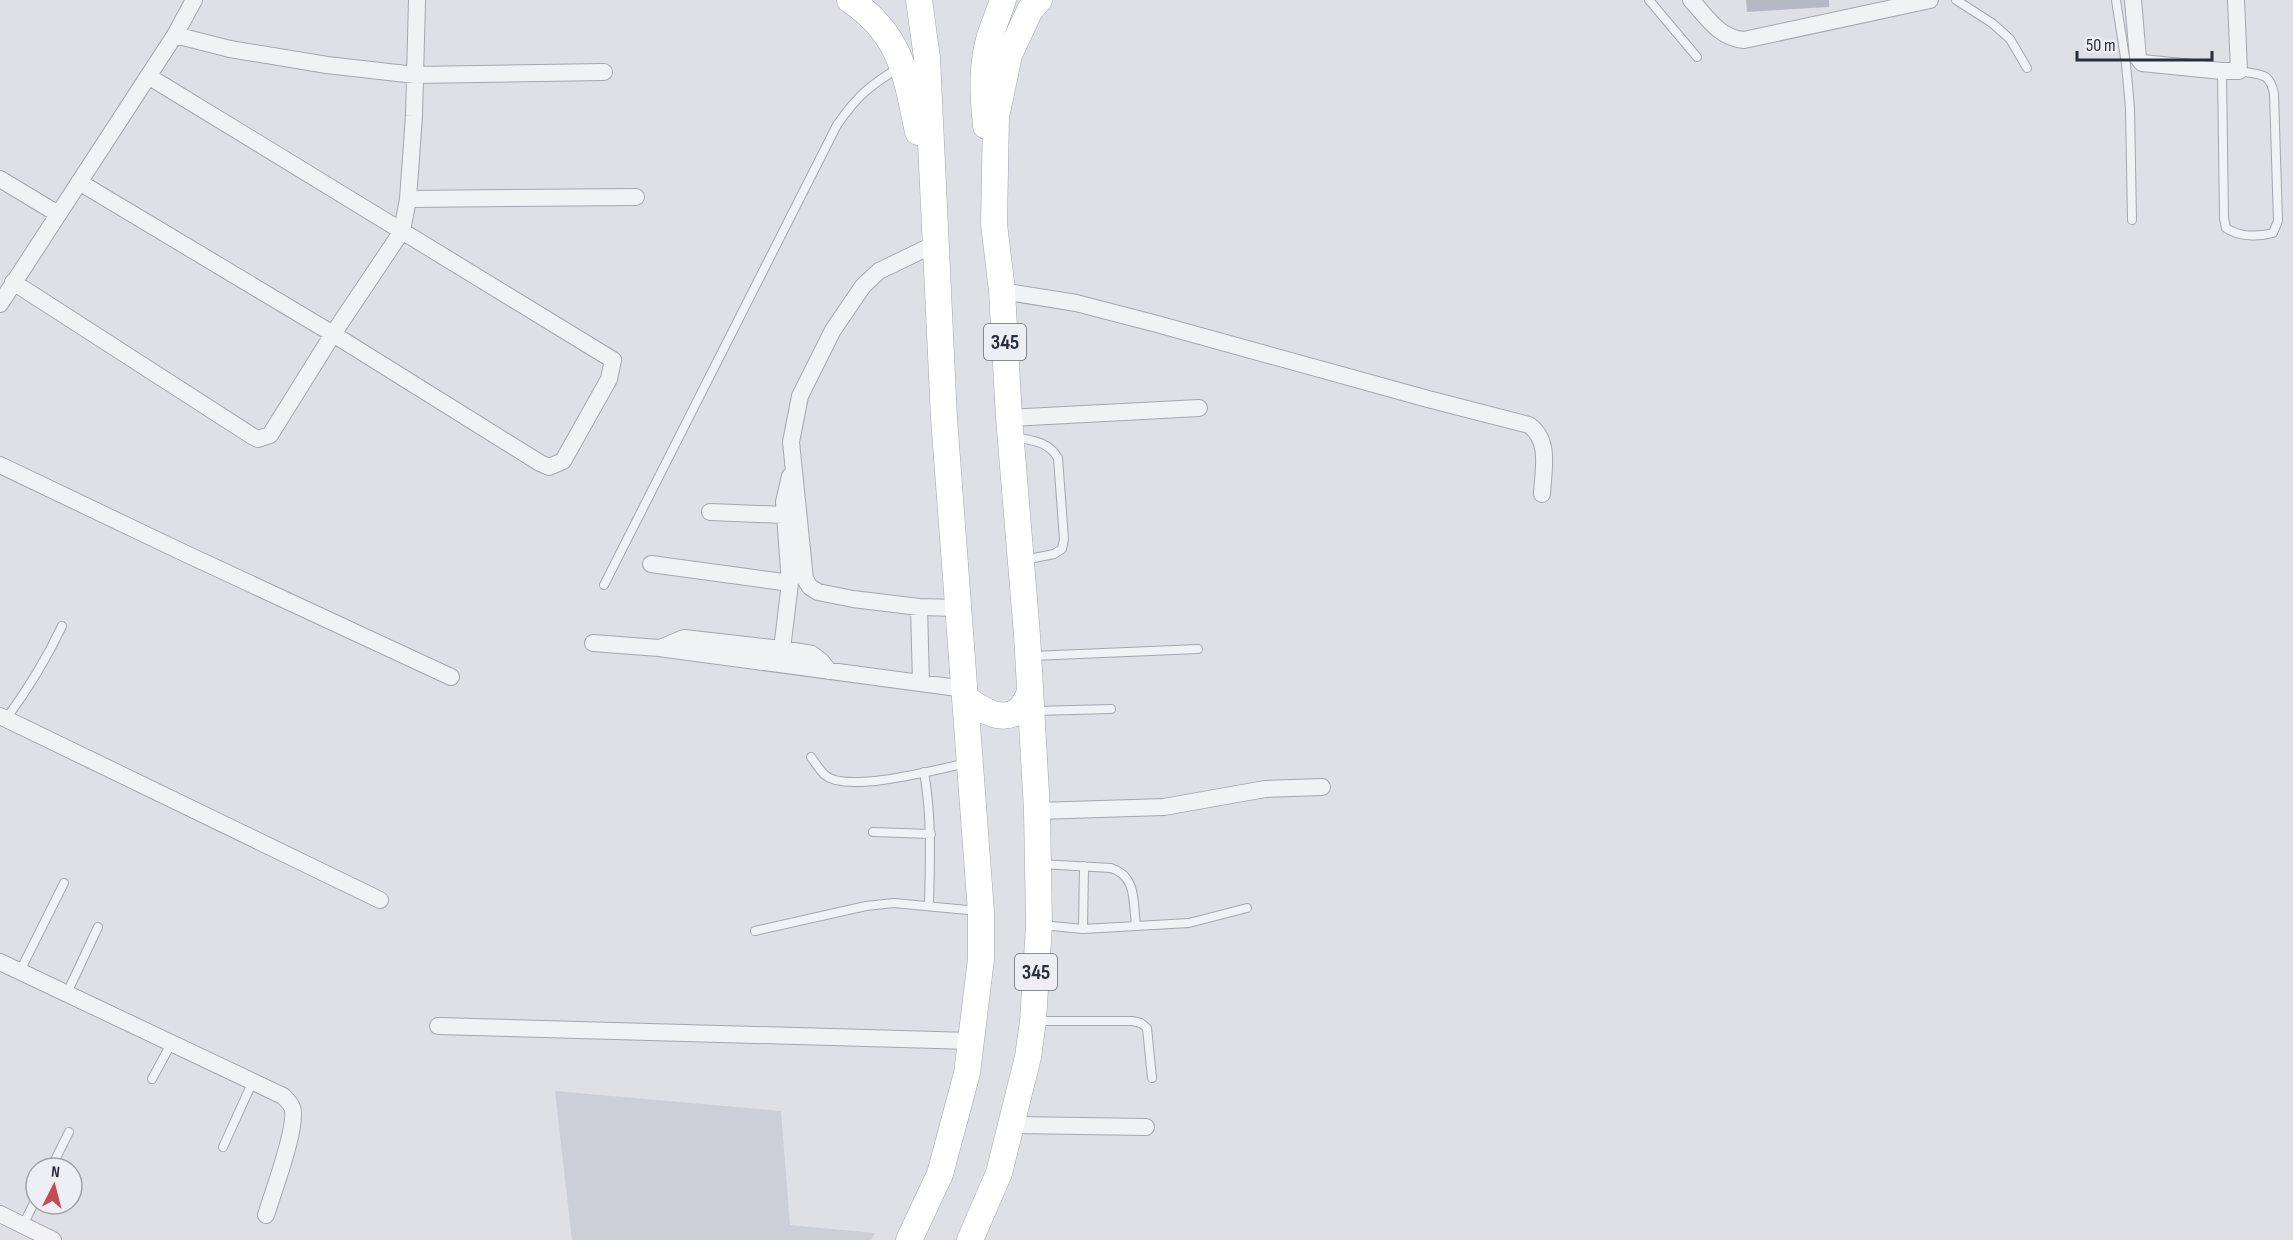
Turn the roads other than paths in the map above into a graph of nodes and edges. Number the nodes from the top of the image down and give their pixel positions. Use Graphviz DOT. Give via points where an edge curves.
graph roads {
  1 [pos="194,0"];
  2 [pos="417,0"];
  3 [pos="850,0"];
  4 [pos="919,0"];
  5 [pos="925,0"];
  6 [pos="1003,0"];
  7 [pos="1039,0"];
  8 [pos="1649,0"];
  9 [pos="1691,0"];
  10 [pos="1930,0"];
  11 [pos="1956,0"];
  12 [pos="2116,0"];
  13 [pos="2133,0"];
  14 [pos="2236,0"];
  15 [pos="175,35"];
  16 [pos="1696,57"];
  17 [pos="915,62"];
  18 [pos="2027,68"];
  19 [pos="2222,71"];
  20 [pos="2239,71"];
  21 [pos="604,72"];
  22 [pos="415,75"];
  23 [pos="148,76"];
  24 [pos="0,179"];
  25 [pos="80,182"];
  26 [pos="636,197"];
  27 [pos="408,199"];
  28 [pos="58,214"];
  29 [pos="2132,220"];
  30 [pos="994,224"];
  31 [pos="402,231"];
  32 [pos="935,244"];
  33 [pos="13,282"];
  34 [pos="1002,291"];
  35 [pos="0,304"];
  36 [pos="333,334"];
  37 [pos="1199,408"];
  38 [pos="1011,428"];
  39 [pos="0,465"];
  40 [pos="793,467"];
  41 [pos="1542,494"];
  42 [pos="710,512"];
  43 [pos="784,515"];
  44 [pos="1021,561"];
  45 [pos="651,564"];
  46 [pos="790,583"];
  47 [pos="604,585"];
  48 [pos="919,607"];
  49 [pos="958,608"];
  50 [pos="62,626"];
  51 [pos="593,643"];
  52 [pos="659,648"];
  53 [pos="782,649"];
  54 [pos="1198,649"];
  55 [pos="1028,656"];
  56 [pos="829,671"];
  57 [pos="451,677"];
  58 [pos="921,683"];
  59 [pos="966,694"];
  60 [pos="1031,702"];
  61 [pos="1111,709"];
  62 [pos="3,717"];
  63 [pos="811,757"];
  64 [pos="970,763"];
  65 [pos="924,772"];
  66 [pos="1322,787"];
  67 [pos="1037,811"];
  68 [pos="873,832"];
  69 [pos="931,834"];
  70 [pos="1038,863"];
  71 [pos="1084,866"];
  72 [pos="64,883"];
  73 [pos="380,900"];
  74 [pos="929,905"];
  75 [pos="1247,908"];
  76 [pos="981,912"];
  77 [pos="1039,925"];
  78 [pos="1136,926"];
  79 [pos="98,927"];
  80 [pos="1083,929"];
  81 [pos="755,931"];
  82 [pos="0,962"];
  83 [pos="20,971"];
  84 [pos="67,993"];
  85 [pos="1032,1022"];
  86 [pos="438,1026"];
  87 [pos="971,1041"];
  88 [pos="172,1042"];
  89 [pos="152,1078"];
  90 [pos="1152,1078"];
  91 [pos="253,1081"];
  92 [pos="1011,1125"];
  93 [pos="1146,1127"];
  94 [pos="69,1132"];
  95 [pos="223,1147"];
  96 [pos="57,1156"];
  97 [pos="0,1214"];
  98 [pos="266,1215"];
  99 [pos="28,1216"];
  100 [pos="23,1225"];
  101 [pos="53,1240"];
  102 [pos="909,1240"];
  103 [pos="970,1240"];
  1 -- 15 [label="street"];
  2 -- 22 [label="street"];
  3 -- 17 [label="main road" via="864,9"];
  4 -- 17 [label="main road" via="921,24"];
  5 -- 17 [label="main road"];
  6 -- 30 [label="main road" via="990,37 983,84"];
  7 -- 30 [label="main road, 345" via="1030,10 1009,55 996,117"];
  8 -- 16 [label="lane"];
  9 -- 10 [label="street" via="1724,35 1744,40"];
  11 -- 18 [label="lane" via="1992,22 2010,39"];
  12 -- 29 [label="lane" via="2130,108"];
  13 -- 19 [label="street" via="2138,57 2142,63"];
  14 -- 20 [label="street"];
  15 -- 22 [label="street" via="295,60"];
  15 -- 23 [label="street"];
  17 -- 32 [label="main road" via="932,181"];
  17 -- 47 [label="lane" via="870,85 837,125"];
  19 -- 20 [label="street"];
  19 -- 20 [label="lane" via="2226,228 2235,234 2266,235 2273,233 2278,221 2271,81 2266,76"];
  21 -- 22 [label="street"];
  22 -- 27 [label="street"];
  23 -- 25 [label="street"];
  23 -- 31 [label="street"];
  24 -- 28 [label="street"];
  25 -- 28 [label="street"];
  25 -- 36 [label="street"];
  26 -- 27 [label="street"];
  27 -- 31 [label="street"];
  28 -- 33 [label="street"];
  30 -- 34 [label="main road, 345"];
  31 -- 36 [label="street"];
  31 -- 36 [label="street" via="613,360 609,379 563,461 549,467 540,463"];
  32 -- 40 [label="street" via="879,271 863,286 833,330 800,396 791,442"];
  32 -- 49 [label="main road"];
  33 -- 35 [label="street"];
  33 -- 36 [label="street" via="258,439 270,435"];
  34 -- 38 [label="main road, 345"];
  34 -- 41 [label="street" via="1076,303 1529,425 1538,431 1543,443"];
  37 -- 38 [label="street"];
  38 -- 44 [label="main road, 345"];
  38 -- 44 [label="lane" via="1053,449 1058,458 1063,520 1062,549"];
  39 -- 57 [label="street"];
  40 -- 43 [label="street" via="786,487"];
  40 -- 48 [label="street" via="805,579 810,586 818,592"];
  42 -- 43 [label="street"];
  43 -- 46 [label="street"];
  44 -- 55 [label="main road, 345"];
  45 -- 46 [label="street"];
  46 -- 53 [label="street"];
  48 -- 49 [label="street"];
  48 -- 58 [label="street"];
  49 -- 59 [label="main road"];
  50 -- 62 [label="lane" via="33,683"];
  51 -- 52 [label="street"];
  52 -- 53 [label="street" via="684,638"];
  52 -- 56 [label="street"];
  53 -- 56 [label="street" via="812,654"];
  54 -- 55 [label="lane"];
  55 -- 60 [label="main road, 345"];
  56 -- 58 [label="street"];
  58 -- 59 [label="street"];
  59 -- 60 [label="main road" via="987,712 999,715 1010,714"];
  59 -- 64 [label="main road"];
  60 -- 61 [label="lane"];
  60 -- 67 [label="main road, 345"];
  62 -- 73 [label="street"];
  63 -- 65 [label="lane" via="833,780 882,781"];
  64 -- 65 [label="lane"];
  64 -- 76 [label="main road"];
  65 -- 69 [label="lane"];
  66 -- 67 [label="street" via="1265,789 1164,807"];
  67 -- 70 [label="main road, 345"];
  68 -- 69 [label="lane"];
  69 -- 74 [label="lane"];
  70 -- 71 [label="lane"];
  70 -- 77 [label="main road, 345"];
  71 -- 78 [label="lane" via="1111,868 1127,877"];
  71 -- 80 [label="lane"];
  72 -- 83 [label="lane"];
  74 -- 76 [label="lane"];
  74 -- 81 [label="lane" via="866,906"];
  75 -- 78 [label="lane" via="1189,923"];
  76 -- 87 [label="main road" via="981,959"];
  77 -- 80 [label="lane"];
  77 -- 85 [label="main road, 345"];
  78 -- 80 [label="lane"];
  79 -- 84 [label="lane"];
  82 -- 83 [label="street"];
  83 -- 84 [label="street"];
  84 -- 88 [label="street"];
  85 -- 90 [label="lane" via="1141,1023 1147,1028"];
  85 -- 92 [label="main road, 345"];
  86 -- 87 [label="street"];
  87 -- 102 [label="main road" via="967,1073 940,1174"];
  88 -- 89 [label="lane"];
  88 -- 91 [label="street"];
  91 -- 95 [label="lane"];
  91 -- 98 [label="street" via="283,1096 292,1108 287,1149"];
  92 -- 93 [label="street"];
  92 -- 103 [label="main road, 345" via="999,1173"];
  94 -- 96 [label="lane"];
  97 -- 100 [label="street"];
  99 -- 100 [label="lane"];
  100 -- 101 [label="street"];
}
